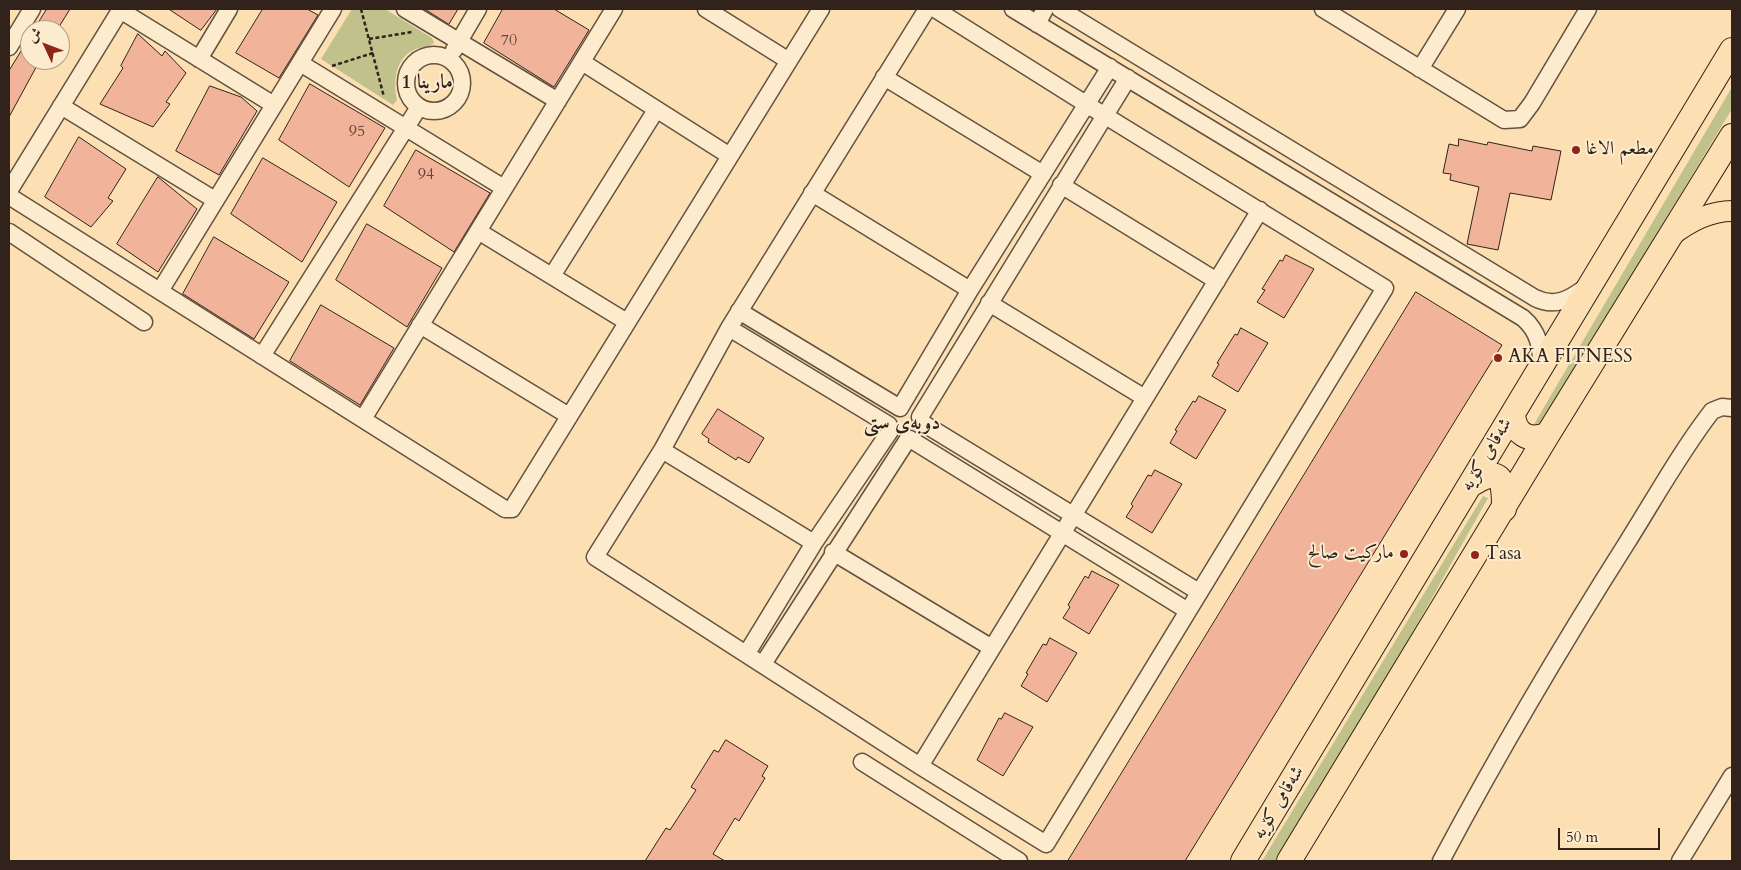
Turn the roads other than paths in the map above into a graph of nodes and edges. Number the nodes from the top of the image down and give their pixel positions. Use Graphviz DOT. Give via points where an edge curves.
graph roads {
  1 [pos="121,9"];
  2 [pos="229,9"];
  3 [pos="333,9"];
  4 [pos="406,9"];
  5 [pos="478,9"];
  6 [pos="614,9"];
  7 [pos="706,9"];
  8 [pos="821,9"];
  9 [pos="926,9"];
  10 [pos="936,9"];
  11 [pos="1013,9"];
  12 [pos="1045,9"];
  13 [pos="1060,9"];
  14 [pos="1457,9"];
  15 [pos="1588,9"];
  16 [pos="28,10"];
  17 [pos="1328,10"];
  18 [pos="1037,24"];
  19 [pos="459,42"];
  20 [pos="9,47"];
  21 [pos="1732,50"];
  22 [pos="199,59"];
  23 [pos="449,59"];
  24 [pos="789,60"];
  25 [pos="300,62"];
  26 [pos="582,62"];
  27 [pos="1110,67"];
  28 [pos="1420,68"];
  29 [pos="884,77"];
  30 [pos="1128,78"];
  31 [pos="558,101"];
  32 [pos="1086,104"];
  33 [pos="274,105"];
  34 [pos="61,106"];
  35 [pos="419,107"];
  36 [pos="656,110"];
  37 [pos="1105,116"];
  38 [pos="406,128"];
  39 [pos="1732,136"];
  40 [pos="730,156"];
  41 [pos="1043,174"];
  42 [pos="1061,185"];
  43 [pos="504,188"];
  44 [pos="9,191"];
  45 [pos="812,193"];
  46 [pos="9,196"];
  47 [pos="215,200"];
  48 [pos="1260,210"];
  49 [pos="1019,211"];
  50 [pos="1732,211"];
  51 [pos="1038,222"];
  52 [pos="478,231"];
  53 [pos="9,232"];
  54 [pos="1670,238"];
  55 [pos="552,276"];
  56 [pos="1597,276"];
  57 [pos="1217,281"];
  58 [pos="970,290"];
  59 [pos="160,291"];
  60 [pos="1540,300"];
  61 [pos="989,303"];
  62 [pos="739,311"];
  63 [pos="144,322"];
  64 [pos="628,322"];
  65 [pos="1528,322"];
  66 [pos="420,325"];
  67 [pos="729,328"];
  68 [pos="262,356"];
  69 [pos="1537,376"];
  70 [pos="1145,398"];
  71 [pos="900,408"];
  72 [pos="1732,408"];
  73 [pos="1513,414"];
  74 [pos="570,416"];
  75 [pos="363,419"];
  76 [pos="920,420"];
  77 [pos="889,428"];
  78 [pos="1548,434"];
  79 [pos="909,439"];
  80 [pos="662,450"];
  81 [pos="1469,486"];
  82 [pos="1504,509"];
  83 [pos="1073,516"];
  84 [pos="1062,534"];
  85 [pos="814,543"];
  86 [pos="833,552"];
  87 [pos="1200,592"];
  88 [pos="1188,611"];
  89 [pos="992,648"];
  90 [pos="747,653"];
  91 [pos="763,664"];
  92 [pos="862,762"];
  93 [pos="920,766"];
  94 [pos="1732,776"];
  95 [pos="1019,861"];
  96 [pos="1243,861"];
  97 [pos="1289,861"];
  98 [pos="1441,861"];
  99 [pos="1680,861"];
  1 -- 22 [label="street"];
  1 -- 34 [label="street"];
  2 -- 22 [label="street"];
  3 -- 25 [label="street"];
  4 -- 19 [label="street"];
  5 -- 19 [label="street"];
  6 -- 26 [label="street"];
  7 -- 24 [label="street"];
  8 -- 24 [label="street"];
  9 -- 29 [label="street"];
  10 -- 32 [label="street"];
  11 -- 18 [label="street"];
  12 -- 18 [label="street"];
  13 -- 60 [label="street"];
  14 -- 28 [label="street"];
  15 -- 28 [label="street" via="1520,119 1504,120"];
  16 -- 20 [label="street"];
  17 -- 28 [label="street"];
  18 -- 27 [label="street"];
  19 -- 23 [label="street"];
  19 -- 31 [label="street"];
  21 -- 56 [label="highway, شەقامی کۆیە"];
  22 -- 33 [label="street"];
  23 -- 35 [label="street" via="431,55 414,64 408,72 407,91"];
  23 -- 35 [label="street" via="461,72 462,90 458,98 444,110 436,112"];
  24 -- 40 [label="street"];
  25 -- 33 [label="street"];
  25 -- 38 [label="street"];
  26 -- 31 [label="street"];
  26 -- 36 [label="street"];
  27 -- 30 [label="street"];
  27 -- 32 [label="street"];
  29 -- 41 [label="street"];
  29 -- 45 [label="street"];
  30 -- 37 [label="street"];
  30 -- 65 [label="street"];
  31 -- 43 [label="street"];
  32 -- 37 [label="street"];
  32 -- 41 [label="street"];
  33 -- 47 [label="street"];
  34 -- 44 [label="street"];
  34 -- 47 [label="street"];
  35 -- 38 [label="street"];
  36 -- 40 [label="street"];
  36 -- 55 [label="street"];
  37 -- 42 [label="street"];
  37 -- 48 [label="street"];
  38 -- 43 [label="street"];
  38 -- 68 [label="street"];
  39 -- 54 [label="highway, شەقامی کۆیە"];
  40 -- 64 [label="street"];
  41 -- 49 [label="street"];
  42 -- 51 [label="street"];
  42 -- 57 [label="street"];
  43 -- 52 [label="street"];
  45 -- 58 [label="street"];
  45 -- 62 [label="street"];
  46 -- 59 [label="street"];
  47 -- 59 [label="street"];
  48 -- 57 [label="street"];
  48 -- 87 [label="street" via="1385,288"];
  49 -- 51 [label="street"];
  49 -- 58 [label="street"];
  50 -- 54 [label="main road" via="1707,215 1687,224"];
  51 -- 61 [label="street"];
  52 -- 55 [label="street"];
  52 -- 66 [label="street"];
  53 -- 63 [label="street"];
  54 -- 78 [label="highway, شەقامی کۆیە"];
  55 -- 64 [label="street"];
  56 -- 60 [label="street" via="1573,297 1562,302"];
  56 -- 69 [label="highway, شەقامی کۆیە"];
  57 -- 70 [label="street"];
  58 -- 71 [label="street"];
  59 -- 68 [label="street"];
  60 -- 65 [label="street"];
  61 -- 70 [label="street"];
  61 -- 76 [label="street"];
  62 -- 67 [label="street"];
  62 -- 71 [label="street"];
  64 -- 74 [label="street"];
  65 -- 69 [label="street" via="1540,346"];
  66 -- 74 [label="street"];
  66 -- 75 [label="street"];
  67 -- 77 [label="street"];
  67 -- 80 [label="street"];
  68 -- 75 [label="street"];
  69 -- 73 [label="highway, شەقامی کۆیە"];
  70 -- 83 [label="street"];
  71 -- 76 [label="street" via="910,408"];
  71 -- 77 [label="street" via="890,416"];
  72 -- 98 [label="street" via="1712,411 1662,488 1589,604 1472,802"];
  73 -- 78 [label="highway" via="1513,422 1523,436 1532,438"];
  73 -- 81 [label="highway, شەقامی کۆیە"];
  74 -- 75 [label="street" via="513,508 507,510"];
  76 -- 79 [label="street" via="918,432"];
  76 -- 83 [label="street"];
  77 -- 79 [label="street" via="896,437"];
  77 -- 85 [label="street"];
  78 -- 82 [label="highway, شەقامی کۆیە"];
  79 -- 84 [label="street"];
  79 -- 86 [label="street"];
  80 -- 85 [label="street"];
  80 -- 90 [label="street" via="595,557"];
  81 -- 82 [label="highway" via="1486,475 1500,479 1504,486"];
  81 -- 96 [label="highway, شەقامی کۆیە"];
  82 -- 97 [label="highway, شەقامی کۆیە"];
  83 -- 84 [label="street"];
  83 -- 87 [label="street"];
  84 -- 88 [label="street"];
  84 -- 89 [label="street"];
  85 -- 90 [label="street"];
  86 -- 89 [label="street"];
  86 -- 91 [label="street"];
  87 -- 88 [label="street"];
  88 -- 93 [label="street" via="1046,844"];
  89 -- 93 [label="street"];
  90 -- 91 [label="street"];
  91 -- 93 [label="street"];
  92 -- 95 [label="street"];
  94 -- 99 [label="street"];
}
